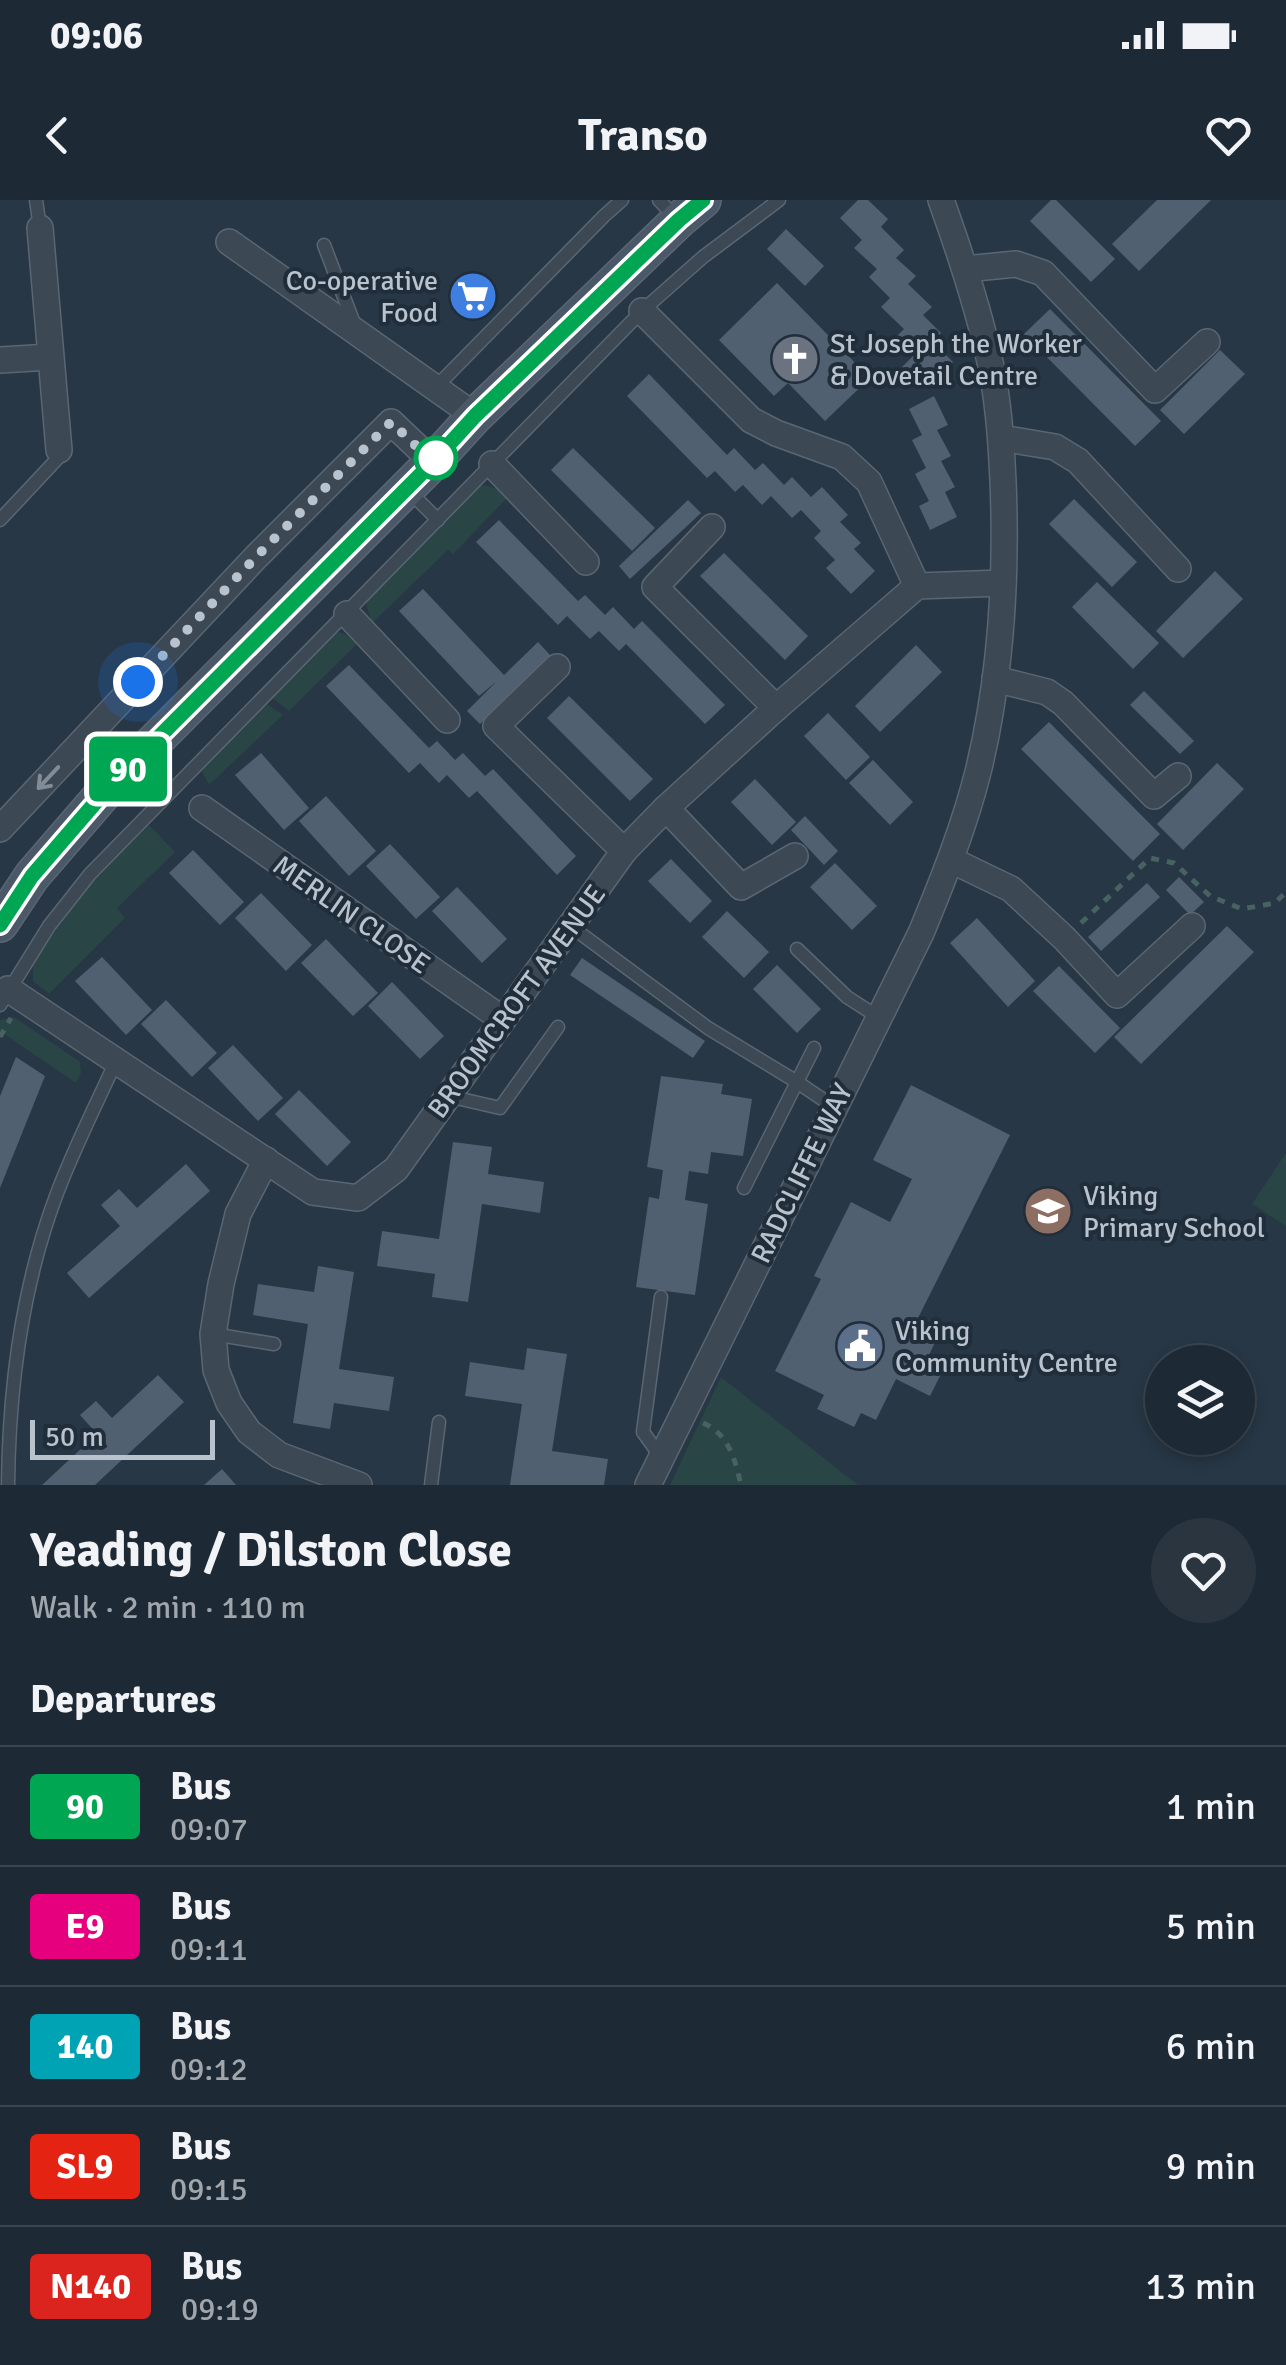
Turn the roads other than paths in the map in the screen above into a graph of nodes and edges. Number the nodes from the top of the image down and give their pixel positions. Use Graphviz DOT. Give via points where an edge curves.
graph roads {
  1 [pos="36,200"];
  2 [pos="622,200"];
  3 [pos="779,200"];
  4 [pos="941,200"];
  5 [pos="680,207"];
  6 [pos="40,228"];
  7 [pos="229,242"];
  8 [pos="324,244"];
  9 [pos="965,268"];
  10 [pos="642,311"];
  11 [pos="358,334"];
  12 [pos="1207,342"];
  13 [pos="50,357"];
  14 [pos="0,360"];
  15 [pos="435,388"];
  16 [pos="475,416"];
  17 [pos="1001,438"];
  18 [pos="60,450"];
  19 [pos="433,462"];
  20 [pos="492,464"];
  21 [pos="406,488"];
  22 [pos="0,520"];
  23 [pos="438,520"];
  24 [pos="712,527"];
  25 [pos="586,562"];
  26 [pos="1178,568"];
  27 [pos="1004,583"];
  28 [pos="917,586"];
  29 [pos="347,614"];
  30 [pos="557,668"];
  31 [pos="995,679"];
  32 [pos="776,708"];
  33 [pos="448,720"];
  34 [pos="1178,776"];
  35 [pos="202,808"];
  36 [pos="666,808"];
  37 [pos="0,829"];
  38 [pos="624,851"];
  39 [pos="795,856"];
  40 [pos="950,860"];
  41 [pos="0,924"];
  42 [pos="569,925"];
  43 [pos="1192,926"];
  44 [pos="797,949"];
  45 [pos="4,997"];
  46 [pos="878,1017"];
  47 [pos="502,1019"];
  48 [pos="558,1027"];
  49 [pos="814,1048"];
  50 [pos="116,1061"];
  51 [pos="797,1082"];
  52 [pos="448,1096"];
  53 [pos="834,1107"];
  54 [pos="266,1160"];
  55 [pos="744,1188"];
  56 [pos="661,1298"];
  57 [pos="213,1334"];
  58 [pos="274,1344"];
  59 [pos="439,1422"];
  60 [pos="661,1457"];
  61 [pos="8,1485"];
  62 [pos="359,1485"];
  63 [pos="431,1485"];
  64 [pos="648,1485"];
  1 -- 6 [label="lane"];
  2 -- 15 [label="lane"];
  3 -- 10 [label="lane"];
  4 -- 9 [label="street, RADCLIFFE WAY"];
  5 -- 16 [label="street"];
  6 -- 13 [label="street"];
  7 -- 11 [label="street"];
  8 -- 11 [label="lane"];
  9 -- 12 [label="street" via="1016,264 1043,273 1155,390"];
  9 -- 17 [label="street, RADCLIFFE WAY" via="989,356"];
  10 -- 20 [label="lane"];
  10 -- 28 [label="street" via="751,420 842,457 869,482"];
  11 -- 15 [label="street"];
  13 -- 14 [label="street"];
  13 -- 18 [label="street"];
  15 -- 16 [label="street"];
  16 -- 19 [label="street"];
  17 -- 26 [label="street" via="1054,447 1078,461"];
  17 -- 27 [label="street, RADCLIFFE WAY"];
  18 -- 22 [label="lane"];
  19 -- 21 [label="street"];
  19 -- 37 [label="street, one-way" via="391,422"];
  20 -- 23 [label="lane"];
  20 -- 25 [label="street"];
  21 -- 23 [label="lane"];
  21 -- 41 [label="street" via="108,788"];
  23 -- 29 [label="lane"];
  24 -- 32 [label="street" via="655,587"];
  27 -- 28 [label="street"];
  27 -- 31 [label="street, RADCLIFFE WAY"];
  28 -- 32 [label="street, BROOMCROFT AVENUE"];
  29 -- 33 [label="street"];
  29 -- 45 [label="lane" via="90,874"];
  30 -- 38 [label="street" via="496,726"];
  31 -- 34 [label="street" via="1063,702 1154,796"];
  31 -- 40 [label="street, RADCLIFFE WAY" via="979,769"];
  32 -- 36 [label="street, BROOMCROFT AVENUE"];
  35 -- 47 [label="street, MERLIN CLOSE"];
  36 -- 38 [label="street, BROOMCROFT AVENUE"];
  36 -- 39 [label="street" via="740,887"];
  38 -- 42 [label="street, BROOMCROFT AVENUE"];
  40 -- 43 [label="street" via="1011,889 1116,995"];
  40 -- 46 [label="street, RADCLIFFE WAY"];
  42 -- 47 [label="street, BROOMCROFT AVENUE"];
  42 -- 51 [label="lane" via="708,1028"];
  44 -- 46 [label="lane"];
  45 -- 50 [label="street, BROOMCROFT AVENUE"];
  46 -- 53 [label="street, RADCLIFFE WAY"];
  47 -- 52 [label="street, BROOMCROFT AVENUE"];
  48 -- 52 [label="lane" via="500,1108"];
  49 -- 51 [label="lane"];
  50 -- 54 [label="street, BROOMCROFT AVENUE"];
  50 -- 61 [label="lane" via="56,1194 37,1256 20,1330"];
  51 -- 53 [label="lane"];
  51 -- 55 [label="lane"];
  52 -- 54 [label="street, BROOMCROFT AVENUE" via="396,1169 358,1198 313,1192"];
  53 -- 60 [label="street, RADCLIFFE WAY"];
  54 -- 57 [label="street" via="238,1214"];
  56 -- 60 [label="lane" via="642,1432"];
  57 -- 58 [label="lane"];
  57 -- 62 [label="street" via="216,1370 249,1432 279,1455"];
  59 -- 63 [label="lane"];
  60 -- 64 [label="street, RADCLIFFE WAY"];
}
